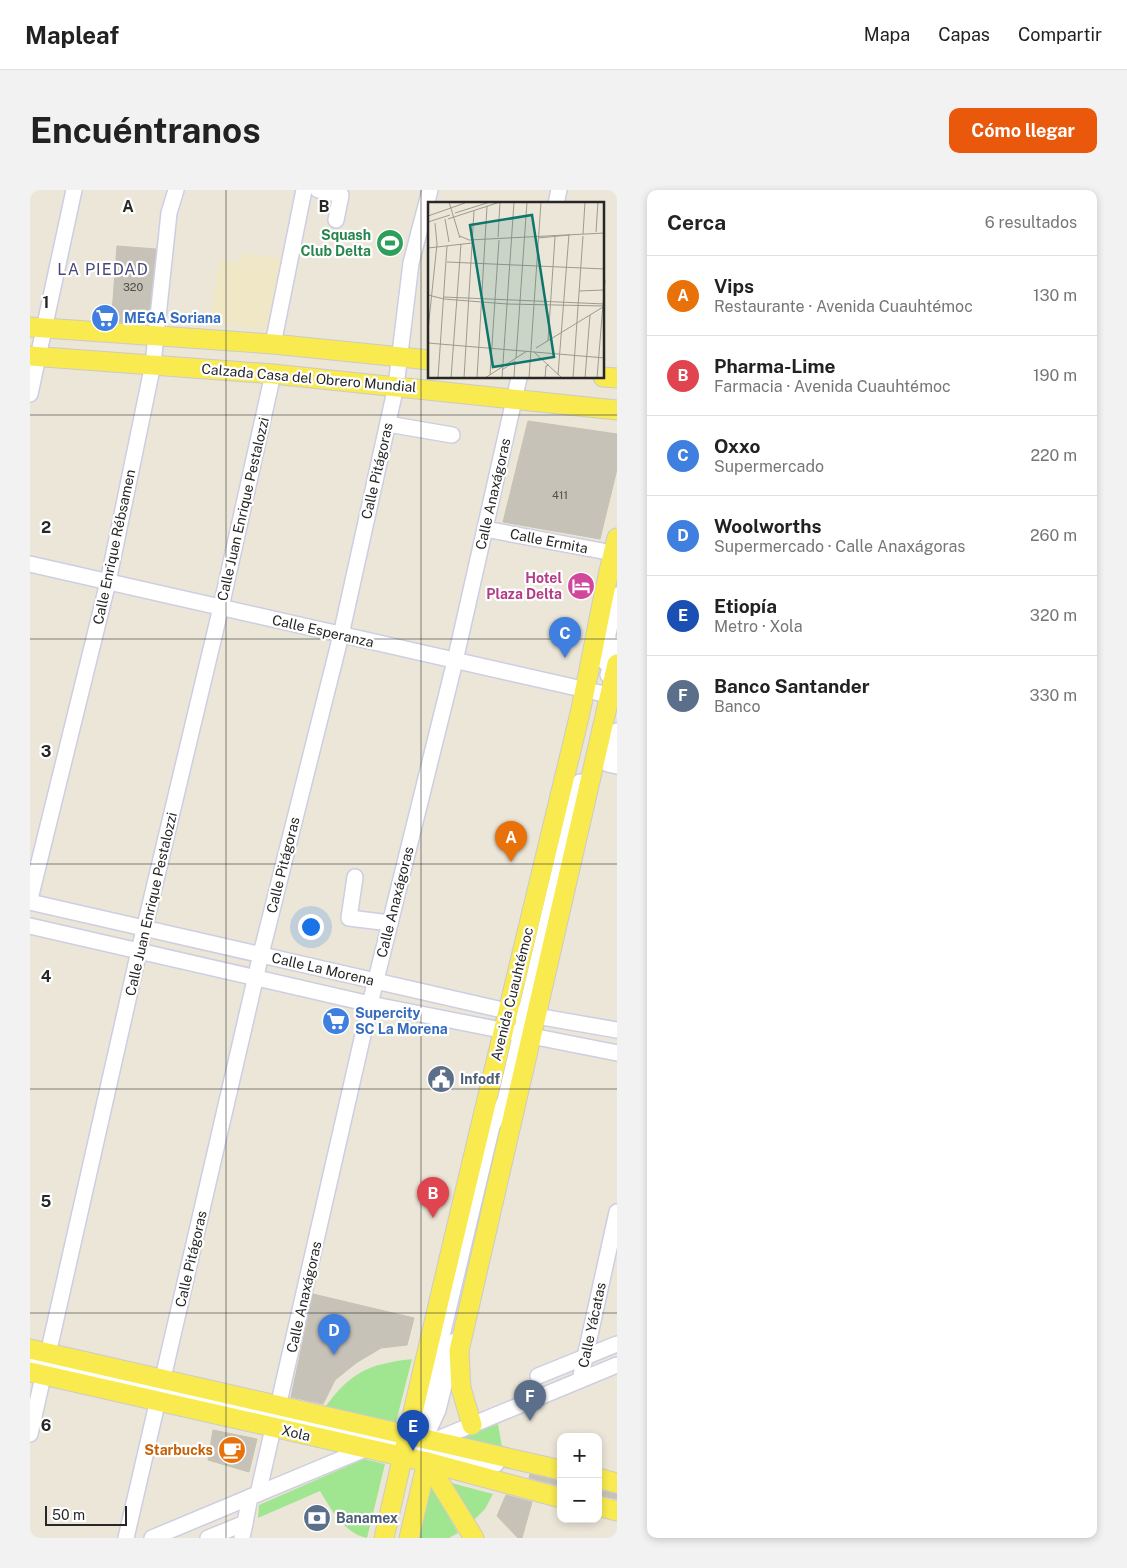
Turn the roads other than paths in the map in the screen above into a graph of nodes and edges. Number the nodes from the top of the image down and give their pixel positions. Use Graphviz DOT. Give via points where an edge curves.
graph roads {
  1 [pos="74,190"];
  2 [pos="176,190"];
  3 [pos="304,190"];
  4 [pos="318,190"];
  5 [pos="430,190"];
  6 [pos="336,220"];
  7 [pos="38,328"];
  8 [pos="156,337"];
  9 [pos="273,344"];
  10 [pos="34,356"];
  11 [pos="401,357"];
  12 [pos="428,360"];
  13 [pos="153,364"];
  14 [pos="273,374"];
  15 [pos="604,377"];
  16 [pos="617,378"];
  17 [pos="520,379"];
  18 [pos="396,386"];
  19 [pos="30,394"];
  20 [pos="515,399"];
  21 [pos="617,410"];
  22 [pos="388,424"];
  23 [pos="452,434"];
  24 [pos="485,529"];
  25 [pos="615,545"];
  26 [pos="30,564"];
  27 [pos="108,582"];
  28 [pos="617,595"];
  29 [pos="221,607"];
  30 [pos="341,635"];
  31 [pos="617,645"];
  32 [pos="454,660"];
  33 [pos="617,664"];
  34 [pos="603,694"];
  35 [pos="617,731"];
  36 [pos="617,766"];
  37 [pos="355,877"];
  38 [pos="30,901"];
  39 [pos="390,923"];
  40 [pos="30,926"];
  41 [pos="144,928"];
  42 [pos="139,951"];
  43 [pos="261,954"];
  44 [pos="255,979"];
  45 [pos="376,982"];
  46 [pos="370,1004"];
  47 [pos="523,1014"];
  48 [pos="617,1030"];
  49 [pos="518,1035"];
  50 [pos="617,1053"];
  51 [pos="617,1212"];
  52 [pos="617,1344"];
  53 [pos="30,1349"];
  54 [pos="585,1357"];
  55 [pos="30,1359"];
  56 [pos="617,1365"];
  57 [pos="42,1366"];
  58 [pos="538,1376"];
  59 [pos="580,1380"];
  60 [pos="161,1390"];
  61 [pos="276,1417"];
  62 [pos="472,1425"];
  63 [pos="30,1434"];
  64 [pos="384,1442"];
  65 [pos="365,1448"];
  66 [pos="417,1449"];
  67 [pos="557,1469"];
  68 [pos="557,1478"];
  69 [pos="602,1479"];
  70 [pos="617,1483"];
  71 [pos="557,1488"];
  72 [pos="602,1489"];
  73 [pos="617,1492"];
  74 [pos="254,1496"];
  75 [pos="557,1497"];
  76 [pos="602,1499"];
  77 [pos="617,1503"];
  78 [pos="602,1507"];
  79 [pos="617,1511"];
  80 [pos="245,1523"];
  81 [pos="126,1538"];
  82 [pos="152,1538"];
  83 [pos="208,1538"];
  84 [pos="242,1538"];
  85 [pos="384,1538"];
  86 [pos="400,1538"];
  87 [pos="409,1538"];
  88 [pos="474,1538"];
  1 -- 7 [label="street"];
  2 -- 8 [label="street, Calle Enrique Rébsamen" via="169,213"];
  3 -- 9 [label="street"];
  4 -- 6 [label="street" via="341,195"];
  5 -- 11 [label="street, Calle Pitágoras" via="411,264"];
  7 -- 8 [label="main road, Calzada Casa del Obrero Mundial"];
  7 -- 10 [label="street"];
  8 -- 9 [label="main road, Calzada Casa del Obrero Mundial"];
  8 -- 13 [label="street, Calle Enrique Rébsamen"];
  9 -- 11 [label="main road, Calzada Casa del Obrero Mundial"];
  10 -- 13 [label="main road, Calzada Casa del Obrero Mundial"];
  10 -- 19 [label="street"];
  11 -- 12 [label="main road, Calzada Casa del Obrero Mundial"];
  11 -- 18 [label="street, Calle Pitágoras"];
  13 -- 14 [label="main road, Calzada Casa del Obrero Mundial"];
  13 -- 27 [label="street, Calle Enrique Rébsamen"];
  14 -- 18 [label="main road, Calzada Casa del Obrero Mundial"];
  14 -- 29 [label="street, Calle Juan Enrique Pestalozzi"];
  15 -- 16 [label="main road"];
  17 -- 20 [label="street, Calle Anaxágoras"];
  18 -- 20 [label="main road, Calzada Casa del Obrero Mundial"];
  18 -- 22 [label="street, Calle Pitágoras"];
  20 -- 21 [label="main road, Calzada Casa del Obrero Mundial"];
  20 -- 24 [label="street, Calle Anaxágoras"];
  22 -- 23 [label="street"];
  22 -- 30 [label="street, Calle Pitágoras"];
  24 -- 25 [label="street, Calle Ermita"];
  24 -- 32 [label="street, Calle Anaxágoras"];
  25 -- 34 [label="main road, Avenida Cuauhtémoc" via="597,621"];
  26 -- 27 [label="street, Calle Esperanza"];
  27 -- 29 [label="street, Calle Esperanza"];
  27 -- 38 [label="street, Calle Enrique Rébsamen"];
  28 -- 34 [label="street, Avenida Cuauhtémoc" via="608,634"];
  29 -- 30 [label="street, Calle Esperanza"];
  29 -- 41 [label="street, Calle Juan Enrique Pestalozzi"];
  30 -- 32 [label="street, Calle Esperanza"];
  30 -- 43 [label="street, Calle Pitágoras"];
  31 -- 34 [label="street, Avenida Cuauhtémoc"];
  32 -- 34 [label="street, Calle Esperanza"];
  32 -- 39 [label="street, Calle Anaxágoras"];
  33 -- 34 [label="main road, Avenida Cuauhtémoc"];
  34 -- 47 [label="main road, Avenida Cuauhtémoc"];
  34 -- 47 [label="main road, Avenida Cuauhtémoc"];
  35 -- 36 [label="street" via="608,764"];
  37 -- 39 [label="street" via="349,918"];
  38 -- 41 [label="street, Calle La Morena"];
  39 -- 45 [label="street, Calle Anaxágoras"];
  40 -- 42 [label="street, Calle La Morena"];
  41 -- 42 [label="street, Calle Juan Enrique Pestalozzi"];
  41 -- 43 [label="street, Calle La Morena"];
  42 -- 44 [label="street, Calle La Morena"];
  42 -- 57 [label="street, Calle Juan Enrique Pestalozzi"];
  43 -- 44 [label="street, Calle Pitágoras"];
  43 -- 45 [label="street, Calle La Morena"];
  44 -- 46 [label="street, Calle La Morena"];
  44 -- 60 [label="street, Calle Pitágoras"];
  45 -- 46 [label="street, Calle Anaxágoras"];
  45 -- 47 [label="street, Calle La Morena"];
  46 -- 49 [label="street, Calle La Morena"];
  46 -- 61 [label="street, Calle Anaxágoras"];
  47 -- 48 [label="street, Calle La Morena"];
  47 -- 49 [label="main road, Avenida Cuauhtémoc"];
  47 -- 49 [label="main road, Avenida Cuauhtémoc"];
  49 -- 50 [label="street, Calle La Morena"];
  49 -- 62 [label="main road, Avenida Cuauhtémoc" via="459,1351 461,1388"];
  49 -- 66 [label="main road, Avenida Cuauhtémoc"];
  49 -- 66 [label="street, Avenida Cuauhtémoc" via="505,1101 492,1126"];
  51 -- 54 [label="street, Calle Yácatas"];
  52 -- 54 [label="street"];
  53 -- 57 [label="main road, Xola"];
  54 -- 58 [label="street"];
  54 -- 59 [label="street, Calle Yácatas"];
  55 -- 57 [label="street"];
  56 -- 59 [label="street"];
  57 -- 60 [label="main road, Xola"];
  57 -- 63 [label="street, Calle Juan Enrique Pestalozzi"];
  59 -- 62 [label="street"];
  60 -- 61 [label="main road, Xola"];
  60 -- 81 [label="street, Calle Pitágoras"];
  61 -- 64 [label="street"];
  61 -- 65 [label="main road, Xola"];
  61 -- 66 [label="main road, Xola"];
  61 -- 74 [label="street, Calle Anaxágoras"];
  62 -- 66 [label="street"];
  64 -- 65 [label="street"];
  64 -- 66 [label="street"];
  65 -- 66 [label="main road, Xola"];
  65 -- 74 [label="street"];
  66 -- 67 [label="main road, Xola"];
  66 -- 68 [label="street"];
  66 -- 71 [label="street" via="492,1473"];
  66 -- 75 [label="main road, Xola"];
  66 -- 85 [label="main road, Avenida Cuauhtémoc"];
  66 -- 86 [label="street"];
  66 -- 87 [label="main road, Avenida Cuauhtémoc"];
  66 -- 88 [label="main road"];
  69 -- 70 [label="main road"];
  72 -- 73 [label="street"];
  74 -- 80 [label="street, Calle Anaxágoras"];
  74 -- 82 [label="street"];
  76 -- 77 [label="street"];
  78 -- 79 [label="main road"];
  80 -- 83 [label="street"];
  80 -- 84 [label="street, Calle Anaxágoras"];
}
